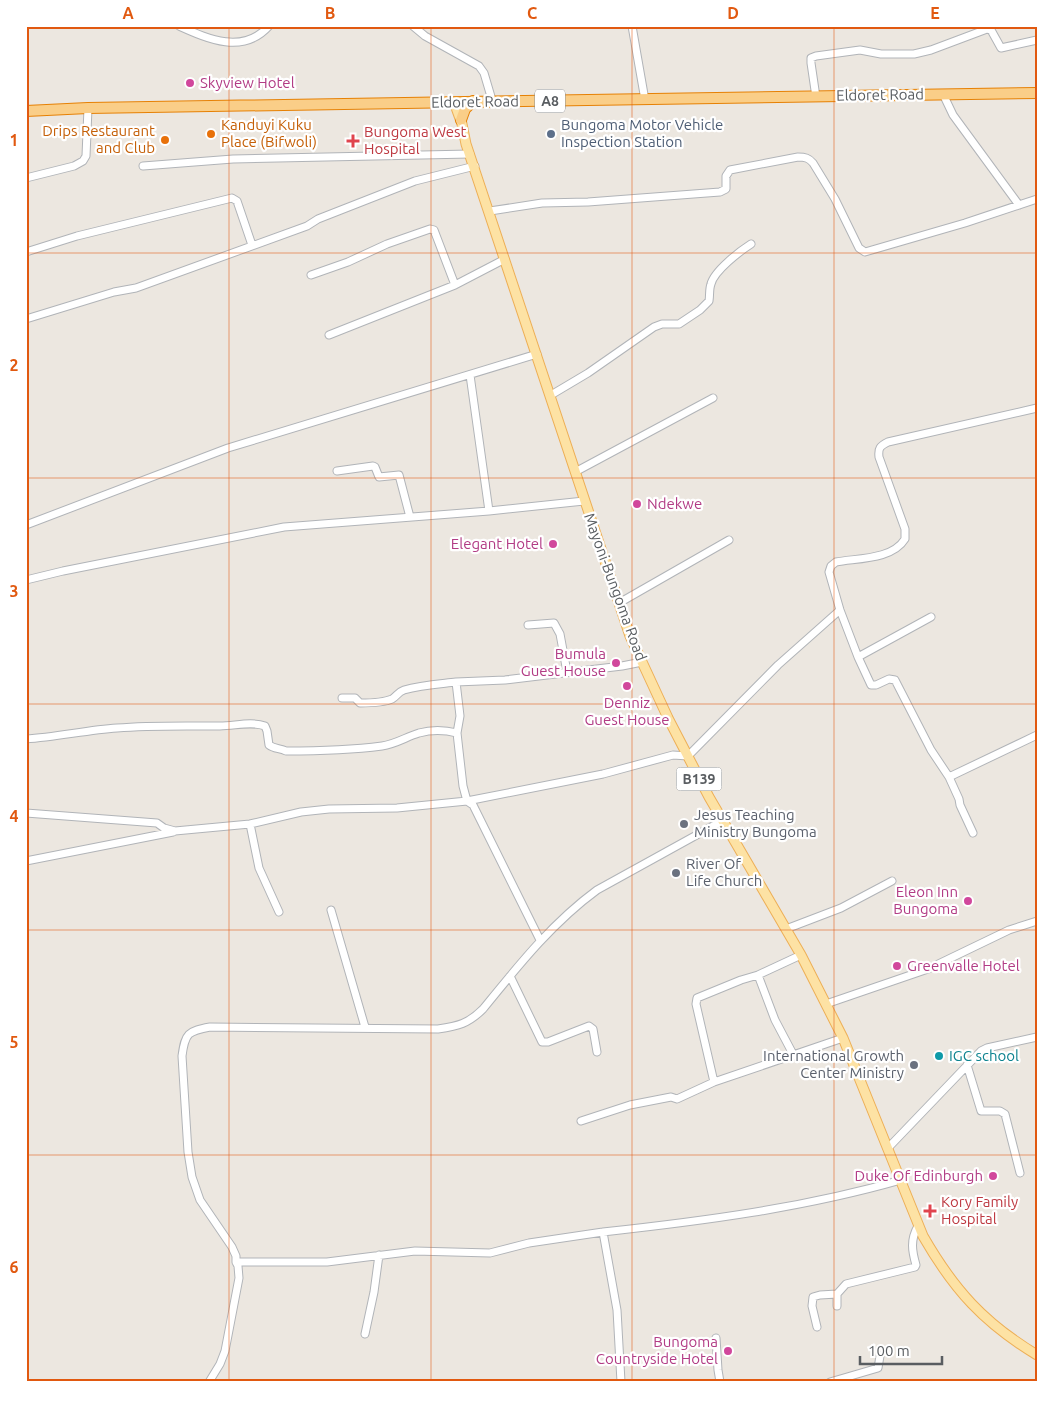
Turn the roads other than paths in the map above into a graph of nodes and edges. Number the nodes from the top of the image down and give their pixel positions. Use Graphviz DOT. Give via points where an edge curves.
graph roads {
  1 [pos="179,26"];
  2 [pos="269,26"];
  3 [pos="414,26"];
  4 [pos="632,26"];
  5 [pos="1037,40"];
  6 [pos="1037,93"];
  7 [pos="943,94"];
  8 [pos="816,97"];
  9 [pos="492,100"];
  10 [pos="645,100"];
  11 [pos="473,101"];
  12 [pos="451,102"];
  13 [pos="26,106"];
  14 [pos="88,108"];
  15 [pos="63,109"];
  16 [pos="26,111"];
  17 [pos="461,120"];
  18 [pos="466,144"];
  19 [pos="470,154"];
  20 [pos="143,166"];
  21 [pos="475,166"];
  22 [pos="26,178"];
  23 [pos="1037,199"];
  24 [pos="1019,205"];
  25 [pos="490,211"];
  26 [pos="751,244"];
  27 [pos="252,245"];
  28 [pos="26,252"];
  29 [pos="505,259"];
  30 [pos="311,275"];
  31 [pos="455,285"];
  32 [pos="26,319"];
  33 [pos="329,334"];
  34 [pos="537,354"];
  35 [pos="470,374"];
  36 [pos="551,395"];
  37 [pos="713,398"];
  38 [pos="1037,408"];
  39 [pos="337,472"];
  40 [pos="575,472"];
  41 [pos="584,501"];
  42 [pos="489,511"];
  43 [pos="410,517"];
  44 [pos="26,525"];
  45 [pos="729,540"];
  46 [pos="26,580"];
  47 [pos="619,603"];
  48 [pos="840,610"];
  49 [pos="931,616"];
  50 [pos="528,625"];
  51 [pos="858,657"];
  52 [pos="642,662"];
  53 [pos="567,672"];
  54 [pos="456,682"];
  55 [pos="342,698"];
  56 [pos="457,733"];
  57 [pos="1037,735"];
  58 [pos="26,739"];
  59 [pos="688,756"];
  60 [pos="950,777"];
  61 [pos="467,800"];
  62 [pos="26,813"];
  63 [pos="722,821"];
  64 [pos="250,824"];
  65 [pos="175,831"];
  66 [pos="973,834"];
  67 [pos="26,861"];
  68 [pos="892,881"];
  69 [pos="331,910"];
  70 [pos="279,912"];
  71 [pos="1037,921"];
  72 [pos="786,929"];
  73 [pos="540,940"];
  74 [pos="801,955"];
  75 [pos="758,975"];
  76 [pos="510,976"];
  77 [pos="826,1004"];
  78 [pos="365,1028"];
  79 [pos="1037,1037"];
  80 [pos="843,1038"];
  81 [pos="597,1052"];
  82 [pos="794,1056"];
  83 [pos="967,1065"];
  84 [pos="714,1082"];
  85 [pos="581,1121"];
  86 [pos="888,1148"];
  87 [pos="1020,1173"];
  88 [pos="901,1180"];
  89 [pos="918,1226"];
  90 [pos="602,1232"];
  91 [pos="379,1256"];
  92 [pos="236,1262"];
  93 [pos="837,1294"];
  94 [pos="837,1306"];
  95 [pos="817,1327"];
  96 [pos="365,1334"];
  97 [pos="716,1338"];
  98 [pos="1037,1355"];
  99 [pos="880,1356"];
  100 [pos="209,1382"];
  101 [pos="621,1382"];
  102 [pos="720,1382"];
  103 [pos="830,1382"];
  1 -- 2 [label="street" via="223,43 255,37"];
  3 -- 9 [label="street" via="425,36 479,66"];
  4 -- 10 [label="street"];
  5 -- 8 [label="street" via="1001,48 991,30 987,29 914,54 860,50 816,56 811,58"];
  6 -- 7 [label="highway, Eldoret Road / A8"];
  7 -- 8 [label="highway, Eldoret Road / A8"];
  7 -- 24 [label="street" via="954,115"];
  8 -- 10 [label="highway, Eldoret Road / A8"];
  9 -- 10 [label="highway, Eldoret Road / A8"];
  9 -- 11 [label="highway, Eldoret Road / A8"];
  11 -- 12 [label="highway, Eldoret Road / A8"];
  11 -- 17 [label="highway"];
  12 -- 14 [label="highway, Eldoret Road / A8"];
  12 -- 17 [label="main road"];
  12 -- 18 [label="main road"];
  13 -- 15 [label="highway, Eldoret Road / A8"];
  14 -- 15 [label="highway, Eldoret Road / A8"];
  14 -- 22 [label="street" via="83,162"];
  15 -- 16 [label="highway, Eldoret Road / A8"];
  17 -- 18 [label="main road"];
  18 -- 19 [label="main road, Mayoni-Bungoma Road / B139"];
  19 -- 20 [label="street" via="233,159"];
  19 -- 21 [label="main road, Mayoni-Bungoma Road / B139"];
  21 -- 25 [label="main road, Mayoni-Bungoma Road / B139"];
  21 -- 27 [label="street" via="400,186 307,226"];
  23 -- 24 [label="street"];
  24 -- 25 [label="street" via="864,252 858,248 813,163 798,157 730,170 726,176 726,189 720,192 542,203"];
  25 -- 29 [label="main road, Mayoni-Bungoma Road / B139"];
  26 -- 36 [label="street" via="735,255 713,280 708,303 684,322 658,325"];
  27 -- 28 [label="street" via="237,201 232,198 77,236"];
  27 -- 32 [label="street" via="136,288"];
  29 -- 31 [label="street"];
  29 -- 34 [label="main road, Mayoni-Bungoma Road / B139"];
  30 -- 31 [label="street" via="430,229 434,230"];
  31 -- 33 [label="street"];
  34 -- 35 [label="street"];
  34 -- 36 [label="main road, Mayoni-Bungoma Road / B139"];
  35 -- 42 [label="street"];
  35 -- 44 [label="street" via="228,448"];
  36 -- 40 [label="main road, Mayoni-Bungoma Road / B139"];
  37 -- 40 [label="street"];
  38 -- 48 [label="street" via="881,445 879,457 906,535 902,543 887,553 832,564 830,572"];
  39 -- 43 [label="street" via="373,466 379,477 399,475"];
  40 -- 41 [label="main road, Mayoni-Bungoma Road / B139"];
  41 -- 42 [label="street"];
  41 -- 47 [label="main road, Mayoni-Bungoma Road / B139"];
  42 -- 43 [label="street"];
  43 -- 46 [label="street" via="284,527"];
  45 -- 47 [label="street"];
  47 -- 52 [label="main road, Mayoni-Bungoma Road / B139"];
  48 -- 51 [label="street"];
  48 -- 59 [label="street" via="778,665"];
  49 -- 51 [label="street"];
  50 -- 53 [label="street" via="554,624 558,629"];
  51 -- 60 [label="street" via="870,685 895,680 931,750"];
  52 -- 53 [label="street"];
  52 -- 59 [label="main road, Mayoni-Bungoma Road / B139"];
  53 -- 54 [label="street"];
  54 -- 55 [label="street" via="413,687 384,701 360,703 356,698"];
  54 -- 56 [label="street" via="460,716"];
  56 -- 58 [label="street" via="425,732 382,746 286,751 269,745 265,726 257,724 116,728"];
  56 -- 61 [label="street"];
  57 -- 60 [label="street"];
  59 -- 61 [label="street" via="673,755 603,774"];
  59 -- 63 [label="main road, Mayoni-Bungoma Road / B139"];
  60 -- 66 [label="street"];
  61 -- 64 [label="street" via="397,808 300,812"];
  61 -- 73 [label="street" via="473,806"];
  62 -- 65 [label="street" via="157,823"];
  63 -- 72 [label="main road, Mayoni-Bungoma Road / B139"];
  63 -- 73 [label="street" via="597,890"];
  64 -- 65 [label="street"];
  64 -- 70 [label="street" via="259,868"];
  65 -- 67 [label="street"];
  68 -- 72 [label="street" via="842,908"];
  69 -- 78 [label="street"];
  71 -- 77 [label="street" via="1008,930 928,969"];
  72 -- 74 [label="main road, Mayoni-Bungoma Road / B139"];
  73 -- 76 [label="street"];
  74 -- 75 [label="street"];
  74 -- 77 [label="main road, Mayoni-Bungoma Road / B139"];
  75 -- 82 [label="street" via="775,1020"];
  75 -- 84 [label="street" via="696,1000"];
  76 -- 78 [label="street" via="483,1009 464,1024 438,1029"];
  76 -- 81 [label="street" via="542,1042 589,1026"];
  77 -- 80 [label="main road, Mayoni-Bungoma Road / B139"];
  78 -- 92 [label="street" via="210,1026 186,1035 182,1056 192,1177 200,1200 232,1247"];
  79 -- 83 [label="street" via="983,1049"];
  80 -- 82 [label="street"];
  80 -- 86 [label="main road, Mayoni-Bungoma Road / B139"];
  82 -- 84 [label="street"];
  83 -- 86 [label="street"];
  83 -- 87 [label="street" via="981,1111 1002,1111 1005,1114"];
  84 -- 85 [label="street" via="677,1098 630,1105"];
  86 -- 88 [label="main road, Mayoni-Bungoma Road / B139"];
  88 -- 89 [label="main road, Mayoni-Bungoma Road / B139"];
  88 -- 90 [label="street" via="862,1191 705,1221"];
  89 -- 93 [label="street" via="912,1241 915,1267 846,1284"];
  89 -- 98 [label="main road, Mayoni-Bungoma Road / B139" via="940,1267 959,1291 1001,1331"];
  90 -- 91 [label="street" via="490,1252 427,1251"];
  90 -- 101 [label="street" via="617,1310"];
  91 -- 92 [label="street" via="327,1262"];
  91 -- 96 [label="street"];
  92 -- 100 [label="street" via="239,1278 225,1351"];
  93 -- 94 [label="street"];
  93 -- 95 [label="street" via="813,1298"];
  97 -- 102 [label="street"];
  99 -- 103 [label="street" via="878,1368"];
}
